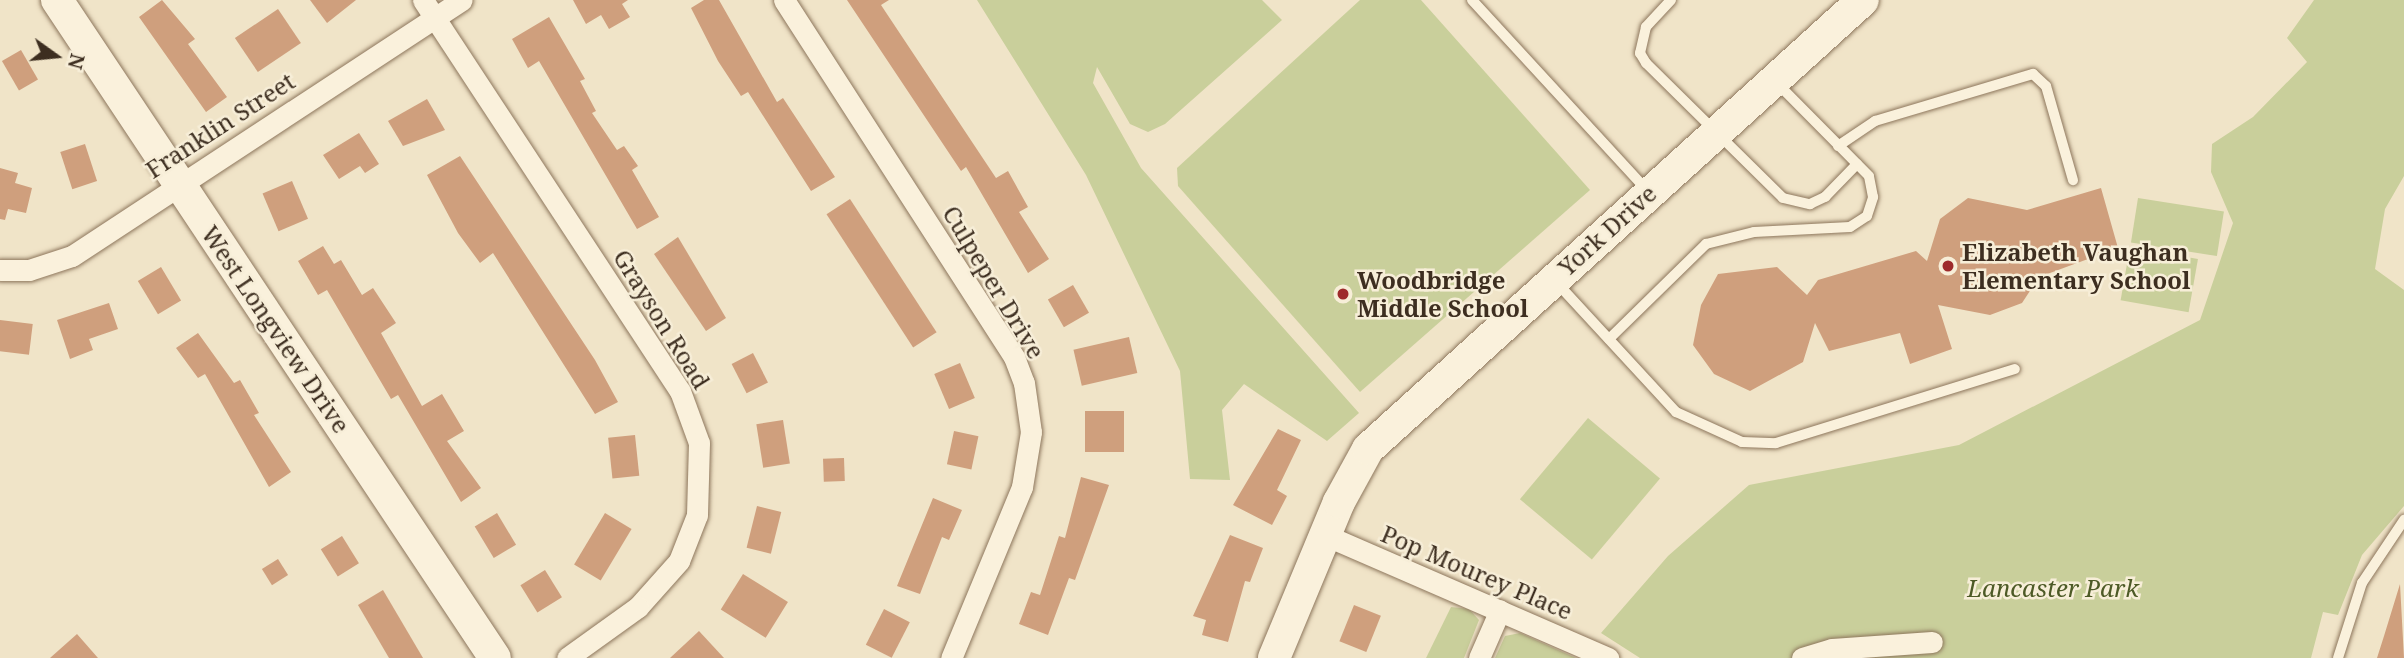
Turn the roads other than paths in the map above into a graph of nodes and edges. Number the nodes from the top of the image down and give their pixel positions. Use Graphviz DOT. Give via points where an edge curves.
graph roads {
  1 [pos="57,0"];
  2 [pos="461,0"];
  3 [pos="784,0"];
  4 [pos="1472,0"];
  5 [pos="1671,0"];
  6 [pos="1863,0"];
  7 [pos="429,9"];
  8 [pos="1774,80"];
  9 [pos="1715,135"];
  10 [pos="1838,146"];
  11 [pos="1857,164"];
  12 [pos="2073,180"];
  13 [pos="179,183"];
  14 [pos="1649,192"];
  15 [pos="0,270"];
  16 [pos="1553,279"];
  17 [pos="1609,339"];
  18 [pos="2015,369"];
  19 [pos="2404,520"];
  20 [pos="1325,535"];
  21 [pos="1500,610"];
  22 [pos="1933,642"];
  23 [pos="495,658"];
  24 [pos="567,658"];
  25 [pos="951,658"];
  26 [pos="1274,658"];
  27 [pos="1479,658"];
  28 [pos="1608,658"];
  29 [pos="1802,658"];
  30 [pos="2338,658"];
  1 -- 13 [label="street, West Longview Drive"];
  2 -- 7 [label="street, Franklin Street"];
  3 -- 25 [label="street, Culpeper Drive" via="1014,357 1024,383 1031,432 1022,487"];
  4 -- 14 [label="lane"];
  5 -- 9 [label="lane" via="1646,27 1640,53"];
  6 -- 8 [label="street, York Drive"];
  7 -- 13 [label="street, Franklin Street"];
  7 -- 24 [label="street, Grayson Road" via="680,391 699,443 697,515 678,561 638,607"];
  8 -- 9 [label="street, York Drive"];
  8 -- 10 [label="lane"];
  9 -- 11 [label="lane" via="1734,146 1794,204 1825,197"];
  9 -- 14 [label="street, York Drive"];
  10 -- 11 [label="lane"];
  10 -- 12 [label="lane" via="1875,121 2033,74 2046,86"];
  11 -- 17 [label="lane" via="1869,176 1873,197 1867,216 1850,227 1754,232 1706,244"];
  13 -- 15 [label="street, Franklin Street" via="72,256 29,270"];
  13 -- 23 [label="street, West Longview Drive"];
  14 -- 16 [label="street, York Drive"];
  16 -- 17 [label="lane"];
  16 -- 20 [label="street, York Drive" via="1368,449"];
  17 -- 18 [label="lane" via="1676,412 1742,442 1776,443"];
  19 -- 30 [label="lane" via="2362,583"];
  20 -- 21 [label="street, Pop Mourey Place"];
  20 -- 26 [label="street, York Drive"];
  21 -- 27 [label="street"];
  21 -- 28 [label="street, Pop Mourey Place"];
  22 -- 29 [label="street" via="1832,649"];
}
